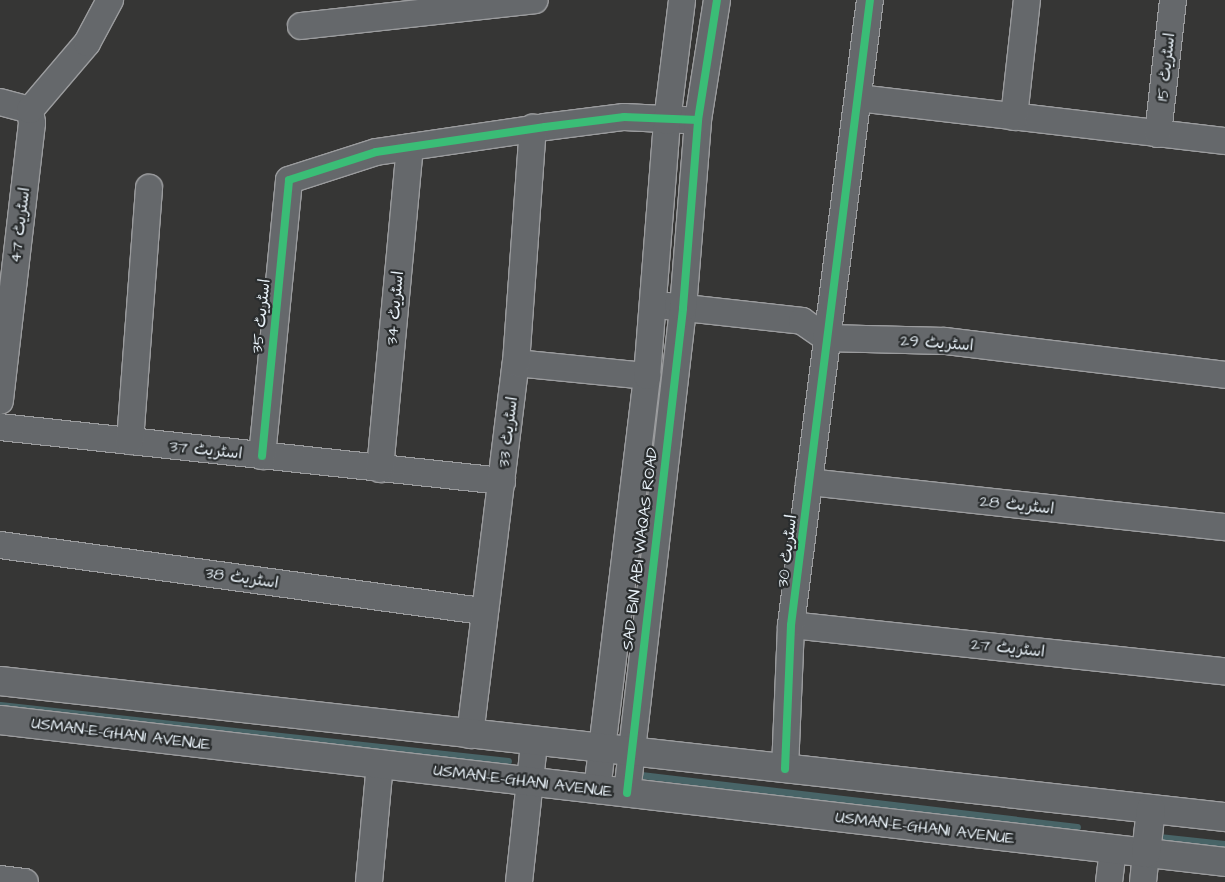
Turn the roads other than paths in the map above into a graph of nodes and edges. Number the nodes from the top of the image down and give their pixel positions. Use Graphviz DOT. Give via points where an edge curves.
graph roads {
  1 [pos="110,0"];
  2 [pos="535,0"];
  3 [pos="682,0"];
  4 [pos="717,0"];
  5 [pos="870,0"];
  6 [pos="1027,0"];
  7 [pos="1173,0"];
  8 [pos="301,26"];
  9 [pos="858,98"];
  10 [pos="0,102"];
  11 [pos="30,110"];
  12 [pos="1014,117"];
  13 [pos="698,120"];
  14 [pos="667,121"];
  15 [pos="533,128"];
  16 [pos="1158,134"];
  17 [pos="1225,141"];
  18 [pos="410,147"];
  19 [pos="149,188"];
  20 [pos="10,233"];
  21 [pos="653,305"];
  22 [pos="682,308"];
  23 [pos="826,338"];
  24 [pos="3,346"];
  25 [pos="516,363"];
  26 [pos="1225,375"];
  27 [pos="646,376"];
  28 [pos="0,401"];
  29 [pos="0,427"];
  30 [pos="130,441"];
  31 [pos="262,456"];
  32 [pos="380,469"];
  33 [pos="502,481"];
  34 [pos="809,482"];
  35 [pos="1225,527"];
  36 [pos="0,545"];
  37 [pos="484,611"];
  38 [pos="791,625"];
  39 [pos="1225,671"];
  40 [pos="0,681"];
  41 [pos="0,720"];
  42 [pos="470,735"];
  43 [pos="534,743"];
  44 [pos="603,749"];
  45 [pos="630,752"];
  46 [pos="380,764"];
  47 [pos="785,769"];
  48 [pos="530,782"];
  49 [pos="597,790"];
  50 [pos="626,793"];
  51 [pos="1117,806"];
  52 [pos="1151,808"];
  53 [pos="1225,817"];
  54 [pos="1113,850"];
  55 [pos="1146,853"];
  56 [pos="1225,862"];
  57 [pos="0,879"];
  58 [pos="25,882"];
  59 [pos="369,882"];
  60 [pos="520,882"];
  61 [pos="1109,882"];
  62 [pos="1142,882"];
  1 -- 11 [label="street" via="87,43"];
  2 -- 8 [label="street"];
  3 -- 14 [label="street, SAD BIN ABI WAQAS ROAD"];
  4 -- 13 [label="street, SAD BIN ABI WAQAS ROAD"];
  5 -- 9 [label="street, اسٹریٹ 30"];
  6 -- 12 [label="street"];
  7 -- 16 [label="street, اسٹریٹ 15"];
  9 -- 12 [label="street"];
  9 -- 23 [label="street, اسٹریٹ 30"];
  10 -- 11 [label="street"];
  11 -- 20 [label="street, اسٹریٹ 47"];
  12 -- 16 [label="street"];
  13 -- 14 [label="street"];
  13 -- 22 [label="street, SAD BIN ABI WAQAS ROAD"];
  14 -- 15 [label="street" via="624,117"];
  14 -- 21 [label="street, SAD BIN ABI WAQAS ROAD"];
  15 -- 18 [label="street"];
  15 -- 25 [label="street, اسٹریٹ 33"];
  16 -- 17 [label="street"];
  18 -- 31 [label="street, اسٹریٹ 35" via="376,152 289,180"];
  18 -- 32 [label="street, اسٹریٹ 34"];
  19 -- 30 [label="street"];
  20 -- 24 [label="street, اسٹریٹ 47"];
  21 -- 22 [label="street"];
  21 -- 27 [label="street, SAD BIN ABI WAQAS ROAD"];
  22 -- 23 [label="street" via="802,321"];
  22 -- 45 [label="street, SAD BIN ABI WAQAS ROAD"];
  23 -- 26 [label="street, اسٹریٹ 29" via="945,341"];
  23 -- 34 [label="street, اسٹریٹ 30"];
  24 -- 28 [label="street, اسٹریٹ 47"];
  25 -- 27 [label="street"];
  25 -- 33 [label="street, اسٹریٹ 33"];
  27 -- 44 [label="street, SAD BIN ABI WAQAS ROAD"];
  29 -- 30 [label="street, اسٹریٹ 37"];
  30 -- 31 [label="street, اسٹریٹ 37"];
  31 -- 32 [label="street, اسٹریٹ 37"];
  32 -- 33 [label="street, اسٹریٹ 37"];
  33 -- 37 [label="street, اسٹریٹ 33"];
  34 -- 35 [label="street, اسٹریٹ 28"];
  34 -- 38 [label="street, اسٹریٹ 30"];
  36 -- 37 [label="street, اسٹریٹ 38"];
  37 -- 42 [label="street, اسٹریٹ 33"];
  38 -- 39 [label="street, اسٹریٹ 27"];
  38 -- 47 [label="street, اسٹریٹ 30"];
  40 -- 42 [label="main road"];
  41 -- 46 [label="main road, USMAN-E-GHANI AVENUE"];
  42 -- 43 [label="main road"];
  43 -- 44 [label="main road"];
  43 -- 48 [label="street"];
  44 -- 45 [label="main road"];
  44 -- 49 [label="street, SAD BIN ABI WAQAS ROAD"];
  45 -- 47 [label="main road"];
  45 -- 50 [label="street, SAD BIN ABI WAQAS ROAD"];
  46 -- 48 [label="main road, USMAN-E-GHANI AVENUE"];
  46 -- 59 [label="street"];
  47 -- 51 [label="main road"];
  48 -- 49 [label="main road, USMAN-E-GHANI AVENUE"];
  48 -- 60 [label="street"];
  49 -- 50 [label="main road, USMAN-E-GHANI AVENUE"];
  50 -- 54 [label="main road, USMAN-E-GHANI AVENUE"];
  51 -- 52 [label="main road"];
  51 -- 54 [label="main road"];
  52 -- 53 [label="main road"];
  52 -- 55 [label="main road"];
  54 -- 55 [label="main road, USMAN-E-GHANI AVENUE"];
  54 -- 61 [label="street"];
  55 -- 56 [label="main road, USMAN-E-GHANI AVENUE"];
  55 -- 62 [label="street"];
  57 -- 58 [label="street"];
}
